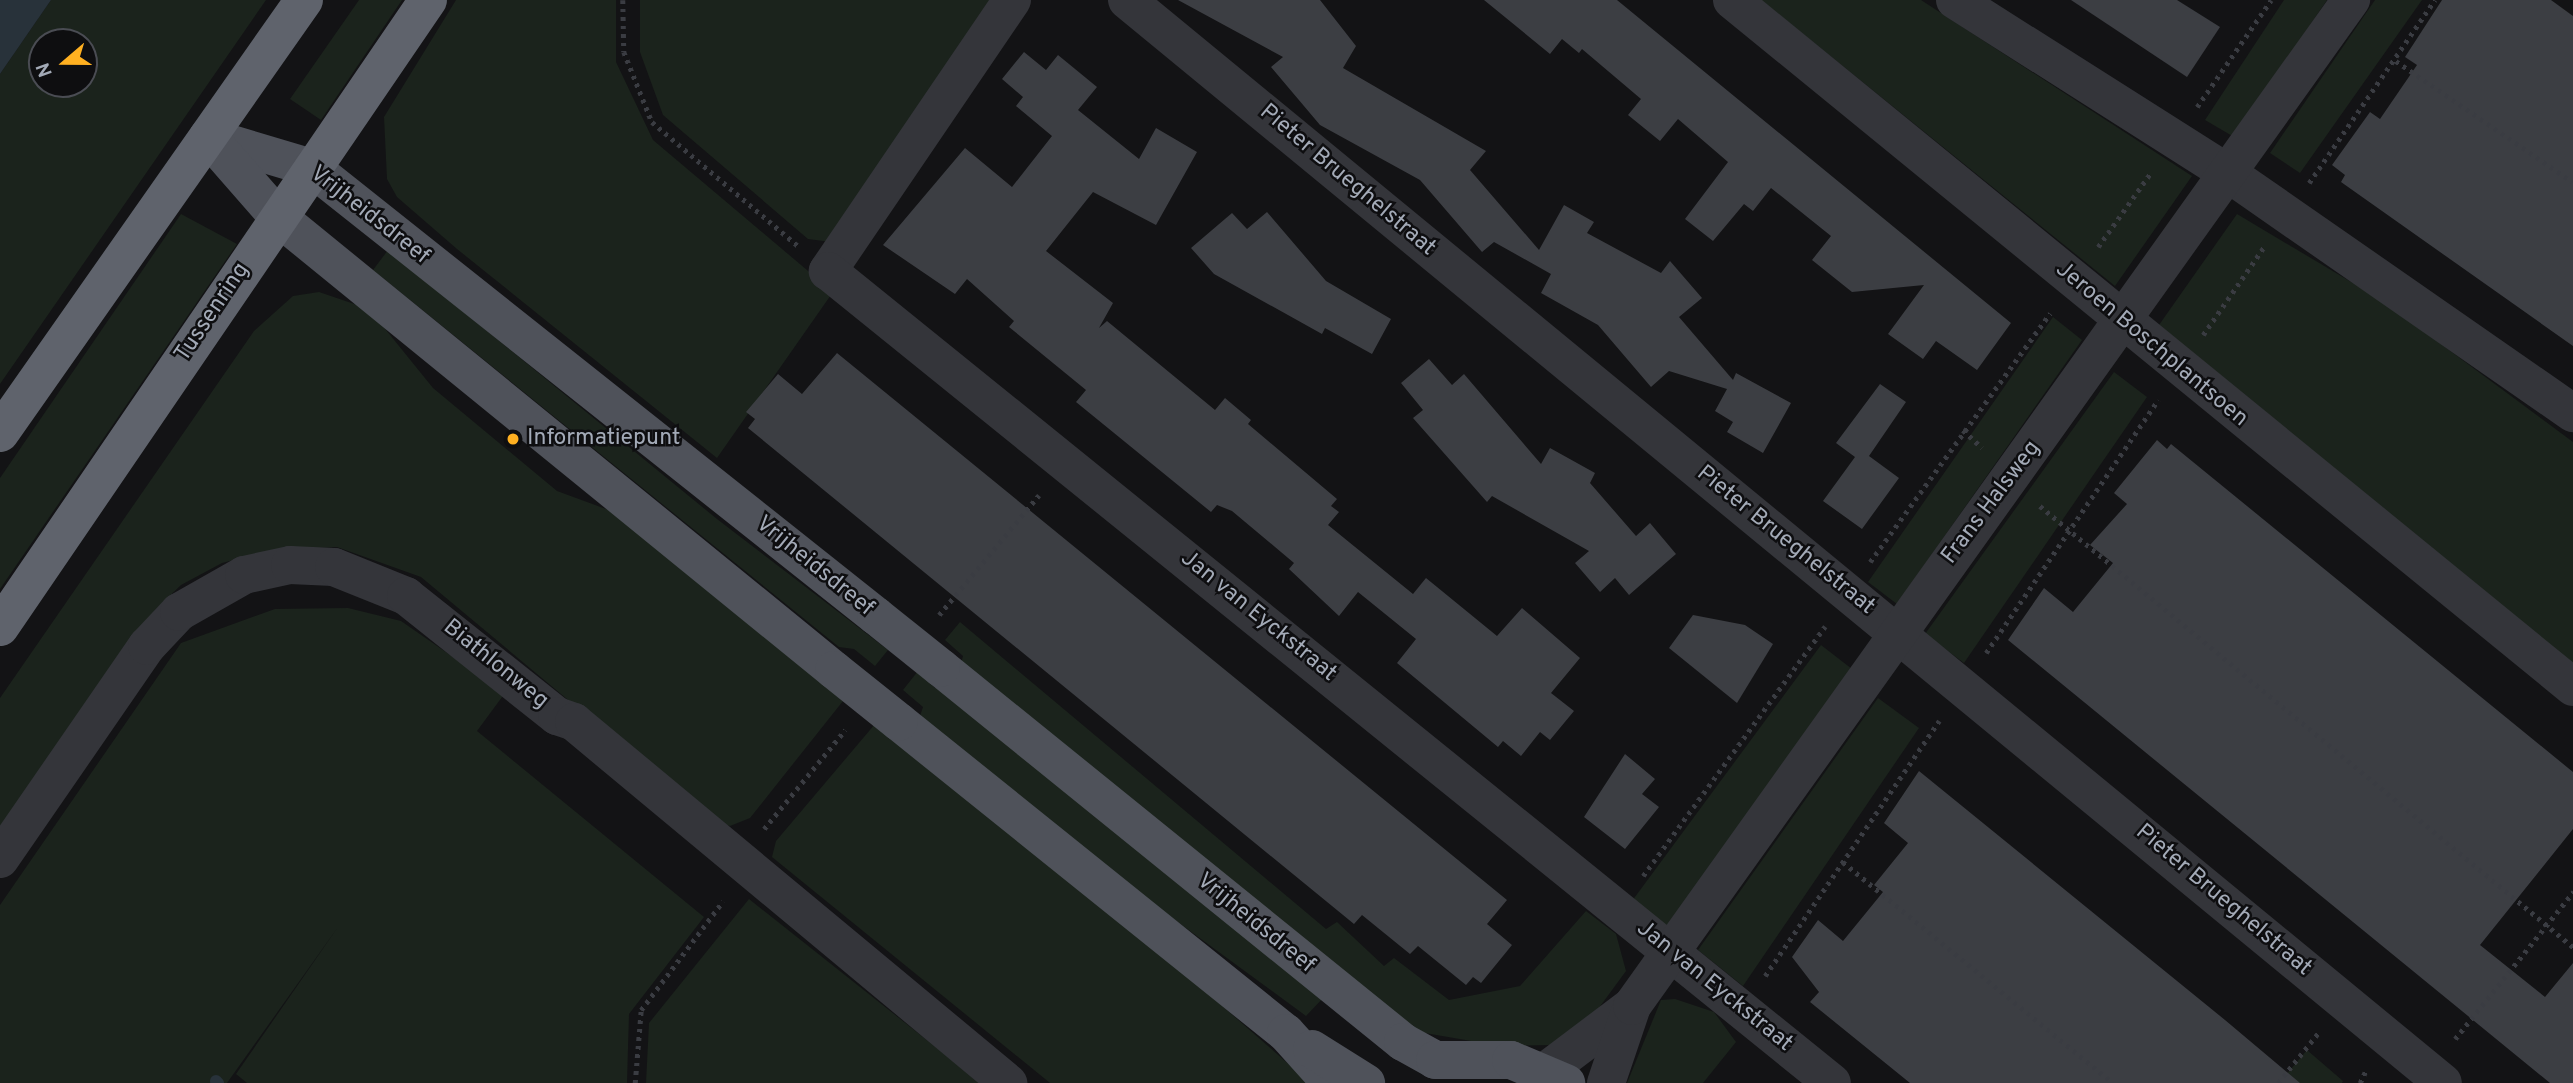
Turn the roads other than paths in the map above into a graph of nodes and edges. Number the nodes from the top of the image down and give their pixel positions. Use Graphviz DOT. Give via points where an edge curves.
graph roads {
  1 [pos="304,0"];
  2 [pos="428,0"];
  3 [pos="1012,0"];
  4 [pos="1127,0"];
  5 [pos="1731,0"];
  6 [pos="1955,0"];
  7 [pos="2351,0"];
  8 [pos="208,137"];
  9 [pos="312,168"];
  10 [pos="2229,174"];
  11 [pos="278,217"];
  12 [pos="2125,323"];
  13 [pos="2573,413"];
  14 [pos="0,433"];
  15 [pos="0,627"];
  16 [pos="1897,632"];
  17 [pos="2573,687"];
  18 [pos="0,859"];
  19 [pos="1668,956"];
  20 [pos="1632,1006"];
  21 [pos="1286,1034"];
  22 [pos="2435,1077"];
  23 [pos="1546,1079"];
  24 [pos="1008,1083"];
  25 [pos="1331,1083"];
  26 [pos="1366,1083"];
  27 [pos="1606,1083"];
  28 [pos="1832,1083"];
  1 -- 8 [label="highway"];
  2 -- 9 [label="highway, Tussenring"];
  3 -- 19 [label="street, Jan van Eyckstraat" via="828,271 1620,908"];
  4 -- 16 [label="street, Pieter Brueghelstraat"];
  5 -- 12 [label="street, Jeroen Boschplantsoen"];
  6 -- 10 [label="street"];
  7 -- 10 [label="street, Frans Halsweg"];
  8 -- 9 [label="main road, Vrijheidsdreef"];
  8 -- 11 [label="main road"];
  8 -- 14 [label="highway"];
  9 -- 11 [label="highway, Tussenring"];
  9 -- 23 [label="main road, Vrijheidsdreef, bridge" via="1403,1042 1434,1060 1493,1059"];
  10 -- 12 [label="street, Frans Halsweg"];
  10 -- 13 [label="street"];
  11 -- 15 [label="highway, Tussenring"];
  11 -- 21 [label="main road, bridge"];
  12 -- 16 [label="street, Frans Halsweg"];
  12 -- 17 [label="street, Jeroen Boschplantsoen"];
  16 -- 19 [label="street, Frans Halsweg"];
  16 -- 22 [label="street, Pieter Brueghelstraat"];
  18 -- 24 [label="street, Biathlonweg" via="148,646 179,612 215,588 261,570 334,567 406,596 557,716 574,722"];
  19 -- 20 [label="street, Frans Halsweg"];
  19 -- 28 [label="street, Jan van Eyckstraat"];
  20 -- 23 [label="street, Frans Halsweg"];
  20 -- 27 [label="street, Frans Halsweg"];
  21 -- 25 [label="main road"];
  21 -- 26 [label="main road"];
}
